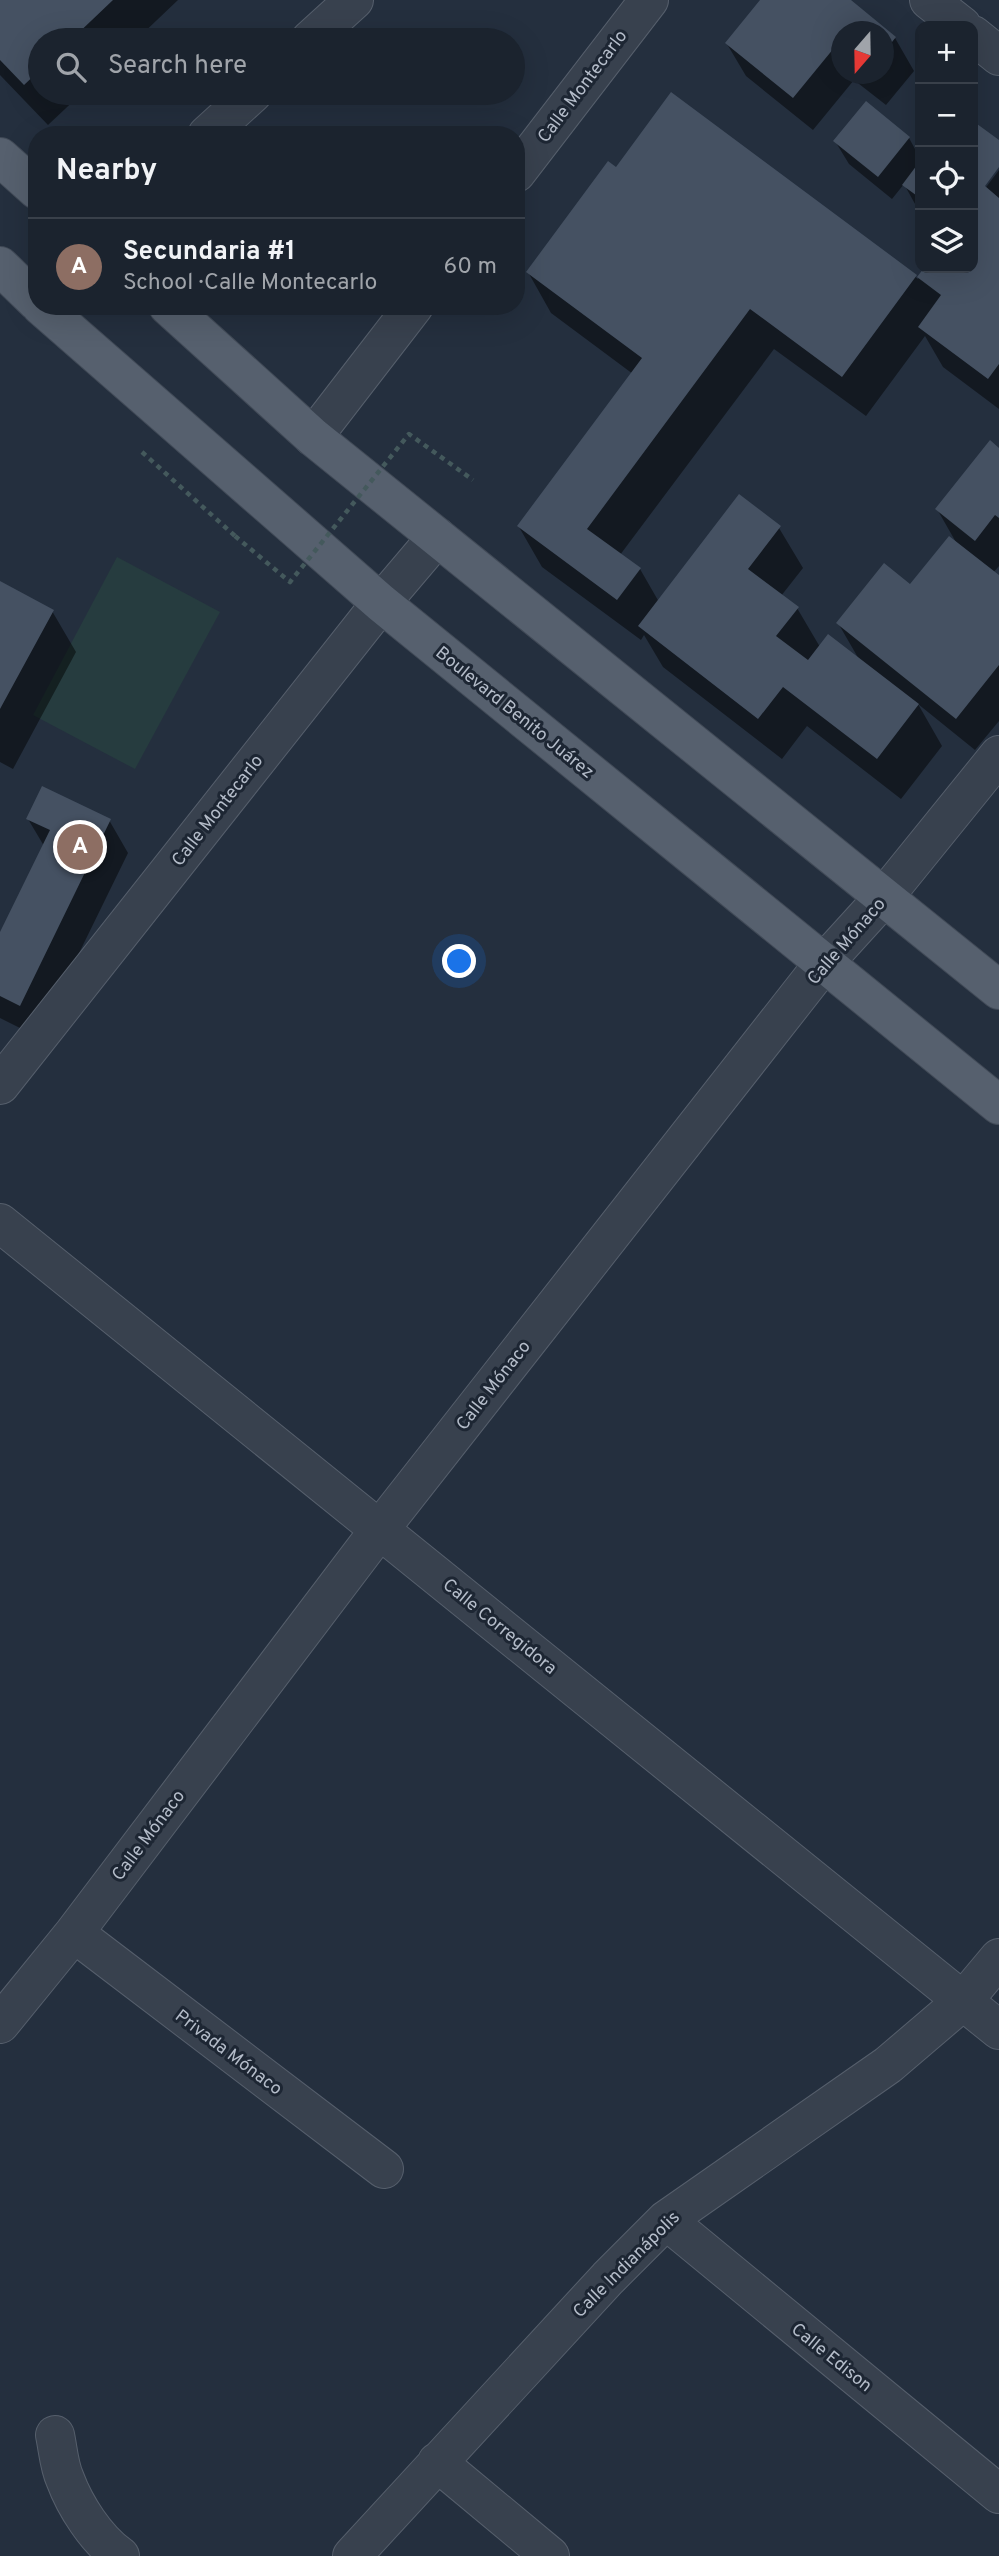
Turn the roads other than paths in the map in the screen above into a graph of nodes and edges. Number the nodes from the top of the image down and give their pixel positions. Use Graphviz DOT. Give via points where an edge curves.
graph roads {
  1 [pos="354,0"];
  2 [pos="649,0"];
  3 [pos="929,0"];
  4 [pos="956,21"];
  5 [pos="323,28"];
  6 [pos="978,39"];
  7 [pos="999,56"];
  8 [pos="240,105"];
  9 [pos="217,126"];
  10 [pos="0,157"];
  11 [pos="525,161"];
  12 [pos="28,182"];
  13 [pos="0,266"];
  14 [pos="28,293"];
  15 [pos="51,315"];
  16 [pos="178,315"];
  17 [pos="407,315"];
  18 [pos="313,437"];
  19 [pos="437,537"];
  20 [pos="382,603"];
  21 [pos="999,755"];
  22 [pos="884,897"];
  23 [pos="824,963"];
  24 [pos="999,990"];
  25 [pos="0,1085"];
  26 [pos="999,1105"];
  27 [pos="0,1223"];
  28 [pos="380,1529"];
  29 [pos="74,1933"];
  30 [pos="999,1958"];
  31 [pos="963,2001"];
  32 [pos="0,2024"];
  33 [pos="999,2030"];
  34 [pos="384,2169"];
  35 [pos="666,2220"];
  36 [pos="55,2435"];
  37 [pos="437,2462"];
  38 [pos="999,2494"];
  39 [pos="120,2556"];
  40 [pos="352,2556"];
  41 [pos="550,2556"];
  1 -- 5 [label="street"];
  2 -- 11 [label="street, Calle Montecarlo"];
  3 -- 4 [label="street"];
  6 -- 7 [label="street"];
  8 -- 9 [label="street"];
  10 -- 12 [label="main road"];
  13 -- 14 [label="main road"];
  15 -- 20 [label="main road, Boulevard Benito Juárez"];
  16 -- 18 [label="main road"];
  17 -- 18 [label="street"];
  18 -- 19 [label="main road"];
  19 -- 20 [label="street, Calle Montecarlo"];
  19 -- 22 [label="main road"];
  20 -- 23 [label="main road, Boulevard Benito Juárez"];
  20 -- 25 [label="street, Calle Montecarlo"];
  21 -- 22 [label="street, Calle Mónaco"];
  22 -- 23 [label="street, Calle Mónaco"];
  22 -- 24 [label="main road"];
  23 -- 26 [label="main road, Boulevard Benito Juárez"];
  23 -- 28 [label="street, Calle Mónaco"];
  27 -- 28 [label="street, Calle Corregidora"];
  28 -- 29 [label="street, Calle Mónaco"];
  28 -- 31 [label="street, Calle Corregidora"];
  29 -- 32 [label="street, Calle Mónaco"];
  29 -- 34 [label="street, Privada Mónaco"];
  30 -- 31 [label="street, Calle Indianápolis"];
  31 -- 33 [label="street, Calle Corregidora"];
  31 -- 35 [label="street, Calle Indianápolis" via="888,2065"];
  35 -- 37 [label="street, Calle Indianápolis"];
  35 -- 38 [label="street, Calle Edison"];
  36 -- 39 [label="street" via="64,2478 84,2515"];
  37 -- 40 [label="street, Calle Indianápolis"];
  37 -- 41 [label="street"];
}
